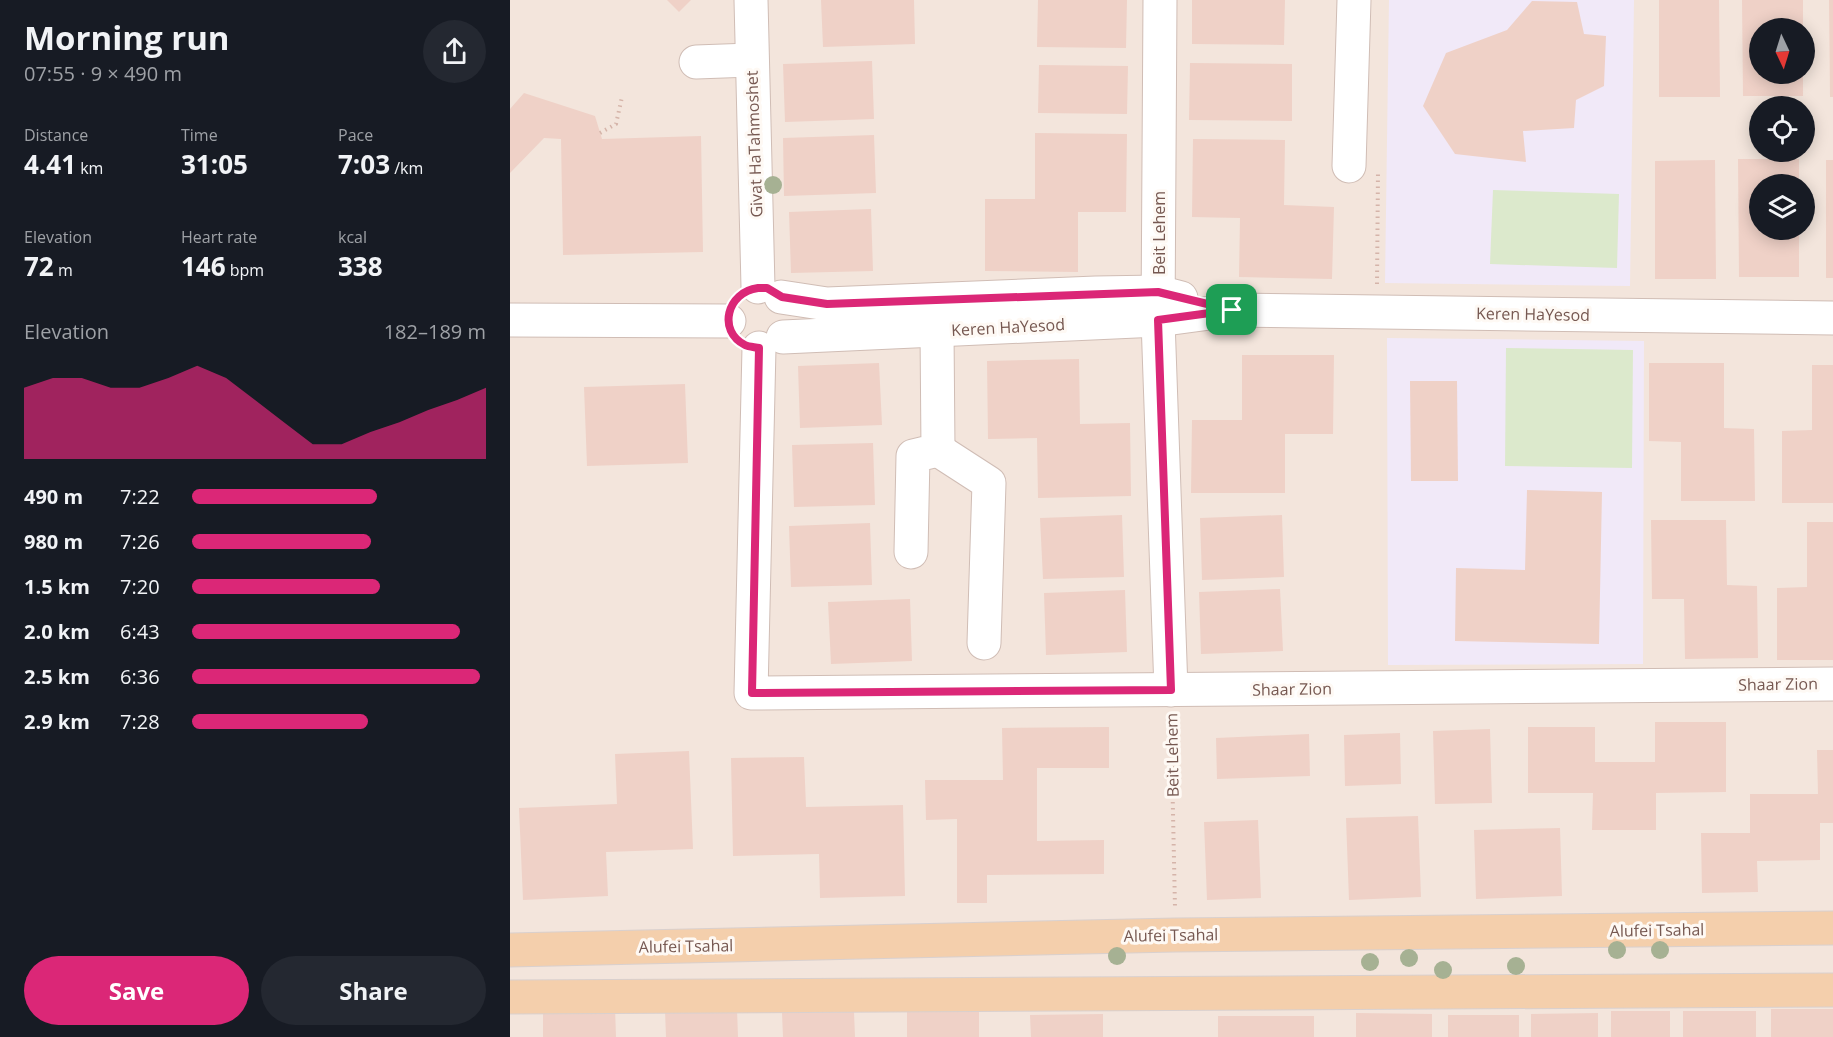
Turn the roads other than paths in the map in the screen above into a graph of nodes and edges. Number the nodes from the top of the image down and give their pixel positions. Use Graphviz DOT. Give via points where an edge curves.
graph roads {
  1 [pos="751,0"];
  2 [pos="1161,0"];
  3 [pos="1354,0"];
  4 [pos="751,60"];
  5 [pos="696,62"];
  6 [pos="1349,166"];
  7 [pos="770,292"];
  8 [pos="1158,306"];
  9 [pos="1833,318"];
  10 [pos="510,320"];
  11 [pos="729,321"];
  12 [pos="937,331"];
  13 [pos="771,343"];
  14 [pos="938,450"];
  15 [pos="911,552"];
  16 [pos="984,643"];
  17 [pos="1833,684"];
  18 [pos="1171,690"];
  19 [pos="1833,928"];
  20 [pos="510,950"];
  21 [pos="1833,990"];
  22 [pos="510,997"];
  1 -- 4 [label="street, Givat HaTahmoshet"];
  2 -- 8 [label="street, Beit Lehem"];
  3 -- 6 [label="street"];
  4 -- 5 [label="street"];
  4 -- 7 [label="street, Givat HaTahmoshet"];
  7 -- 8 [label="street, Keren HaYesod" via="827,304"];
  7 -- 11 [label="street" via="748,289 740,294 729,311"];
  7 -- 13 [label="street" via="786,304 790,321"];
  8 -- 9 [label="street, Keren HaYesod"];
  8 -- 12 [label="street, Keren HaYesod"];
  8 -- 18 [label="street, Beit Lehem"];
  10 -- 11 [label="street"];
  11 -- 13 [label="street" via="734,335 745,345"];
  12 -- 13 [label="street, Keren HaYesod"];
  12 -- 14 [label="street"];
  13 -- 18 [label="street, Shaar Zion" via="752,693"];
  14 -- 15 [label="street" via="914,456"];
  14 -- 16 [label="street" via="989,483"];
  17 -- 18 [label="street, Shaar Zion"];
  19 -- 20 [label="main road, Alufei Tsahal" via="1175,935"];
  21 -- 22 [label="main road"];
}
